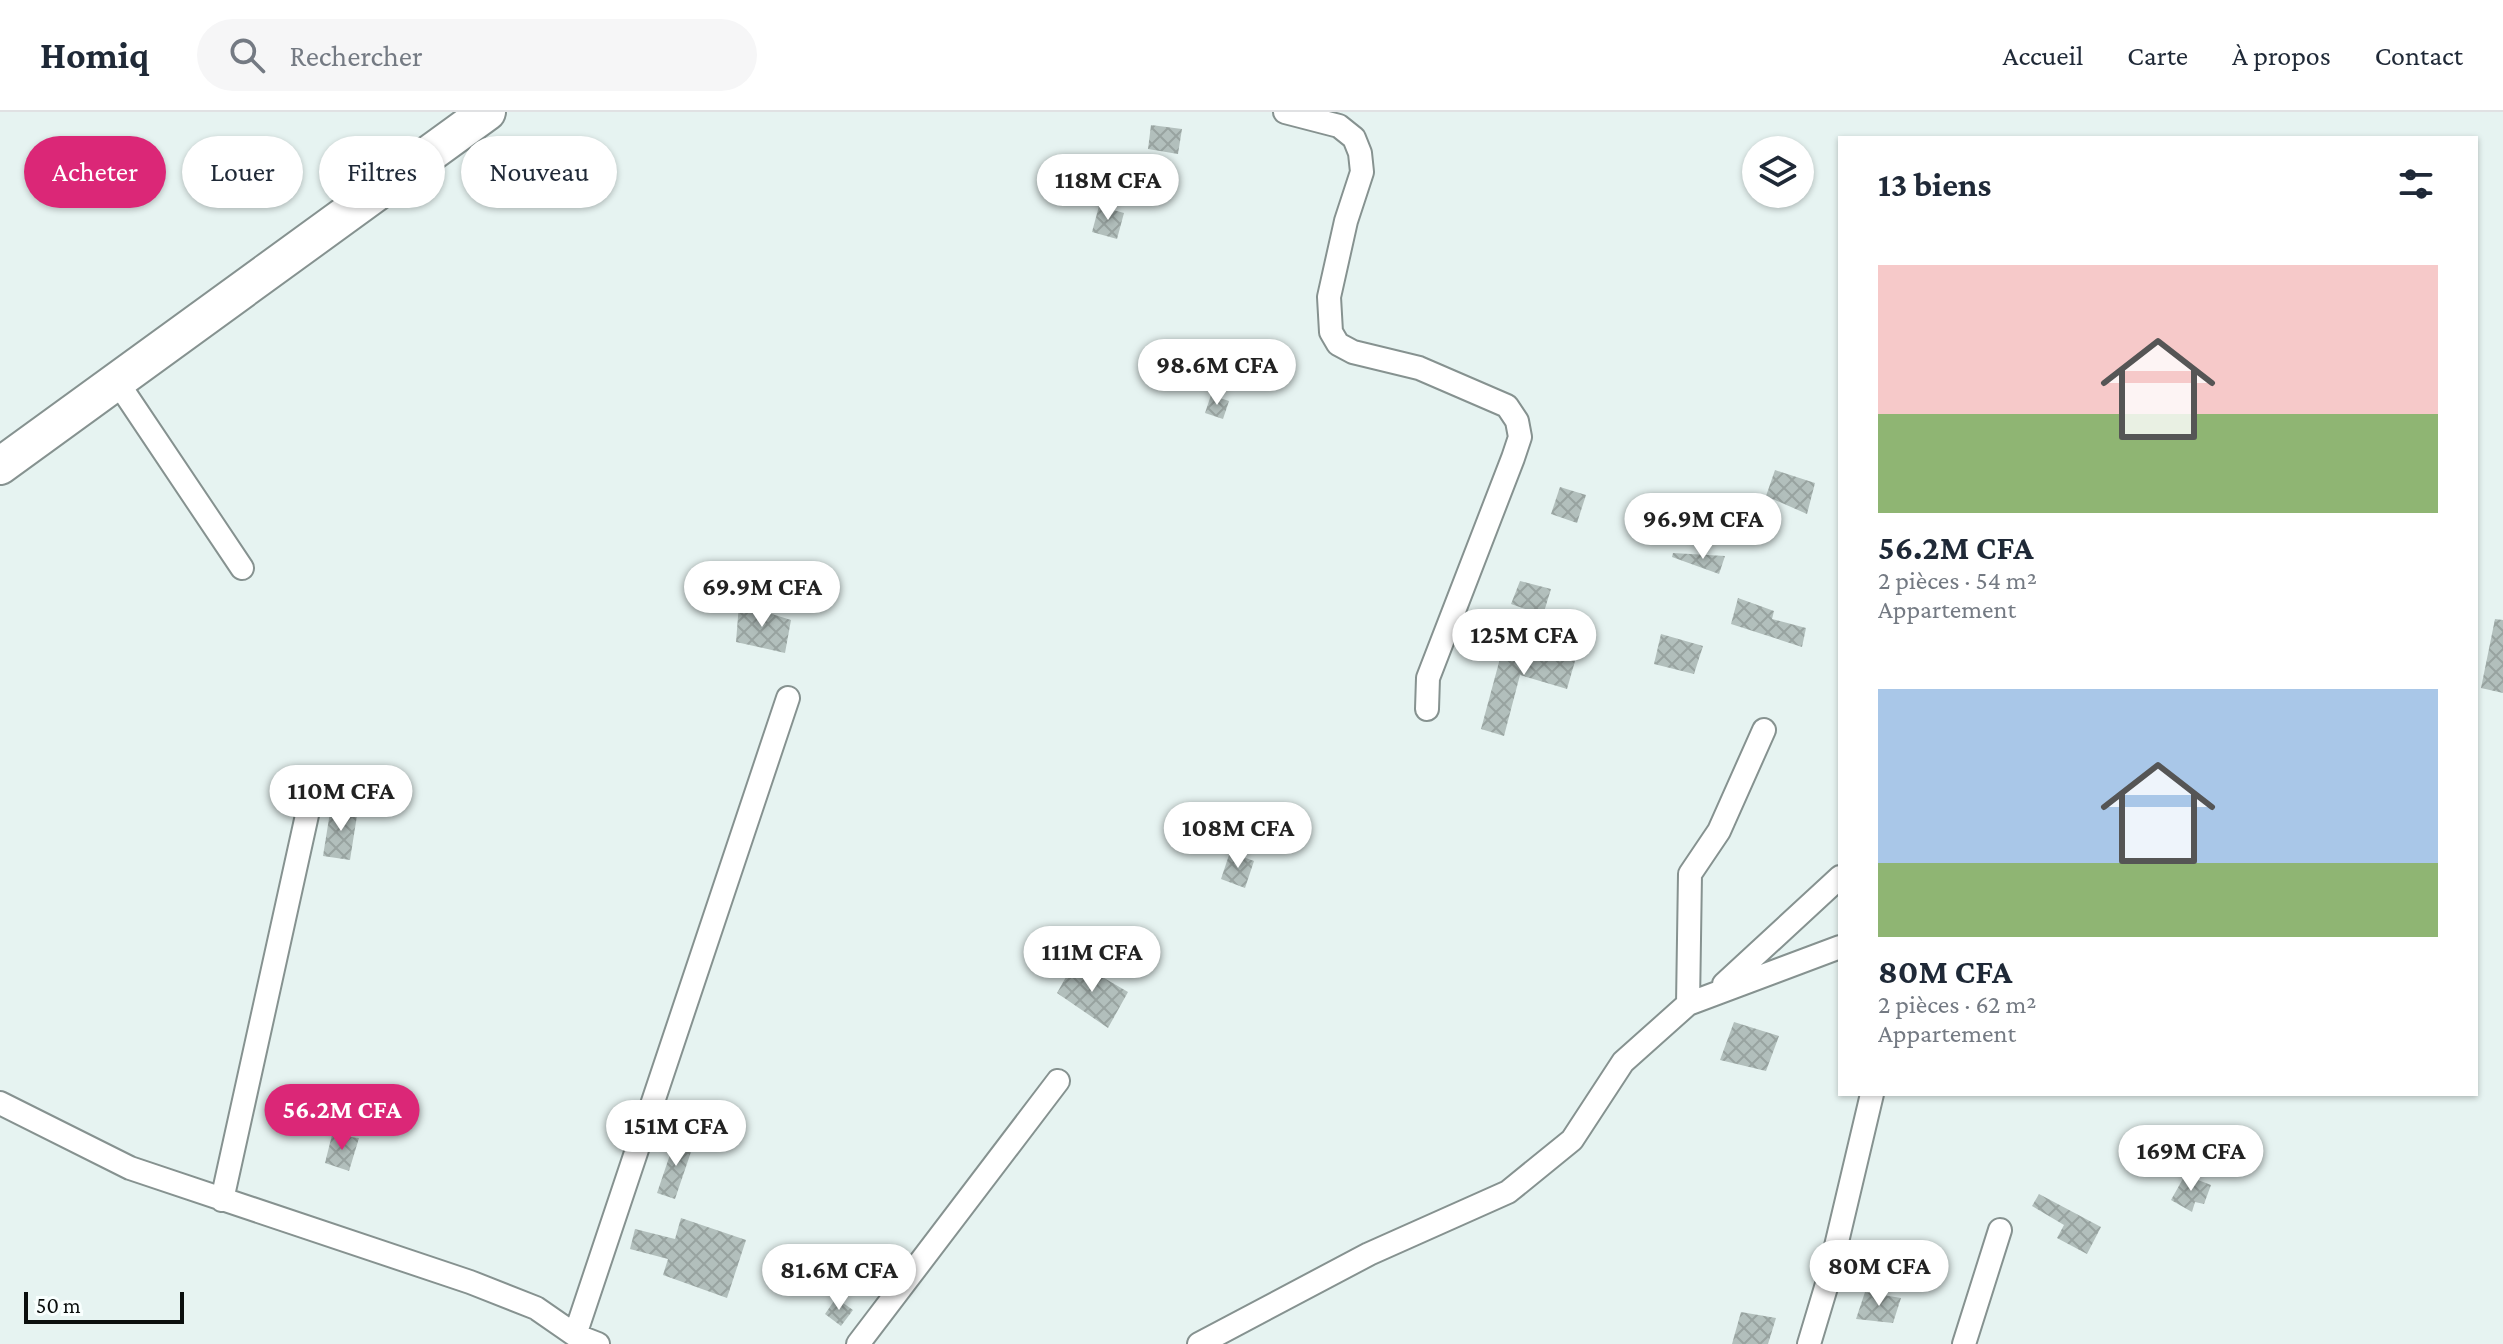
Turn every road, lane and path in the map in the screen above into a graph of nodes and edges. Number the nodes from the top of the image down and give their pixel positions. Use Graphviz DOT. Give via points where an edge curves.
graph roads {
  1 [pos="487,112"];
  2 [pos="1285,112"];
  3 [pos="116,380"];
  4 [pos="0,466"];
  5 [pos="242,568"];
  6 [pos="788,698"];
  7 [pos="1427,709"];
  8 [pos="1764,730"];
  9 [pos="311,797"];
  10 [pos="1838,879"];
  11 [pos="1838,948"];
  12 [pos="1717,991"];
  13 [pos="1688,1004"];
  14 [pos="1058,1081"];
  15 [pos="1872,1096"];
  16 [pos="0,1103"];
  17 [pos="222,1200"];
  18 [pos="2000,1230"];
  19 [pos="575,1335"];
  20 [pos="598,1344"];
  21 [pos="858,1344"];
  22 [pos="1199,1344"];
  23 [pos="1809,1344"];
  24 [pos="1964,1344"];
  1 -- 3 [label="main road"];
  2 -- 7 [label="street" via="1339,126 1354,138 1360,153 1362,172 1329,297 1331,332 1338,344 1419,368 1507,406 1517,421 1520,437 1513,458 1428,678"];
  3 -- 4 [label="main road"];
  3 -- 5 [label="street"];
  6 -- 19 [label="street"];
  8 -- 13 [label="street" via="1719,831 1690,874"];
  9 -- 17 [label="street"];
  10 -- 12 [label="street"];
  11 -- 12 [label="street"];
  12 -- 13 [label="street"];
  13 -- 22 [label="street" via="1623,1062 1572,1140 1508,1192 1369,1254"];
  14 -- 21 [label="street"];
  15 -- 23 [label="street"];
  16 -- 17 [label="street" via="130,1168"];
  17 -- 19 [label="street" via="470,1282 536,1308"];
  18 -- 24 [label="street"];
  19 -- 20 [label="street"];
}
